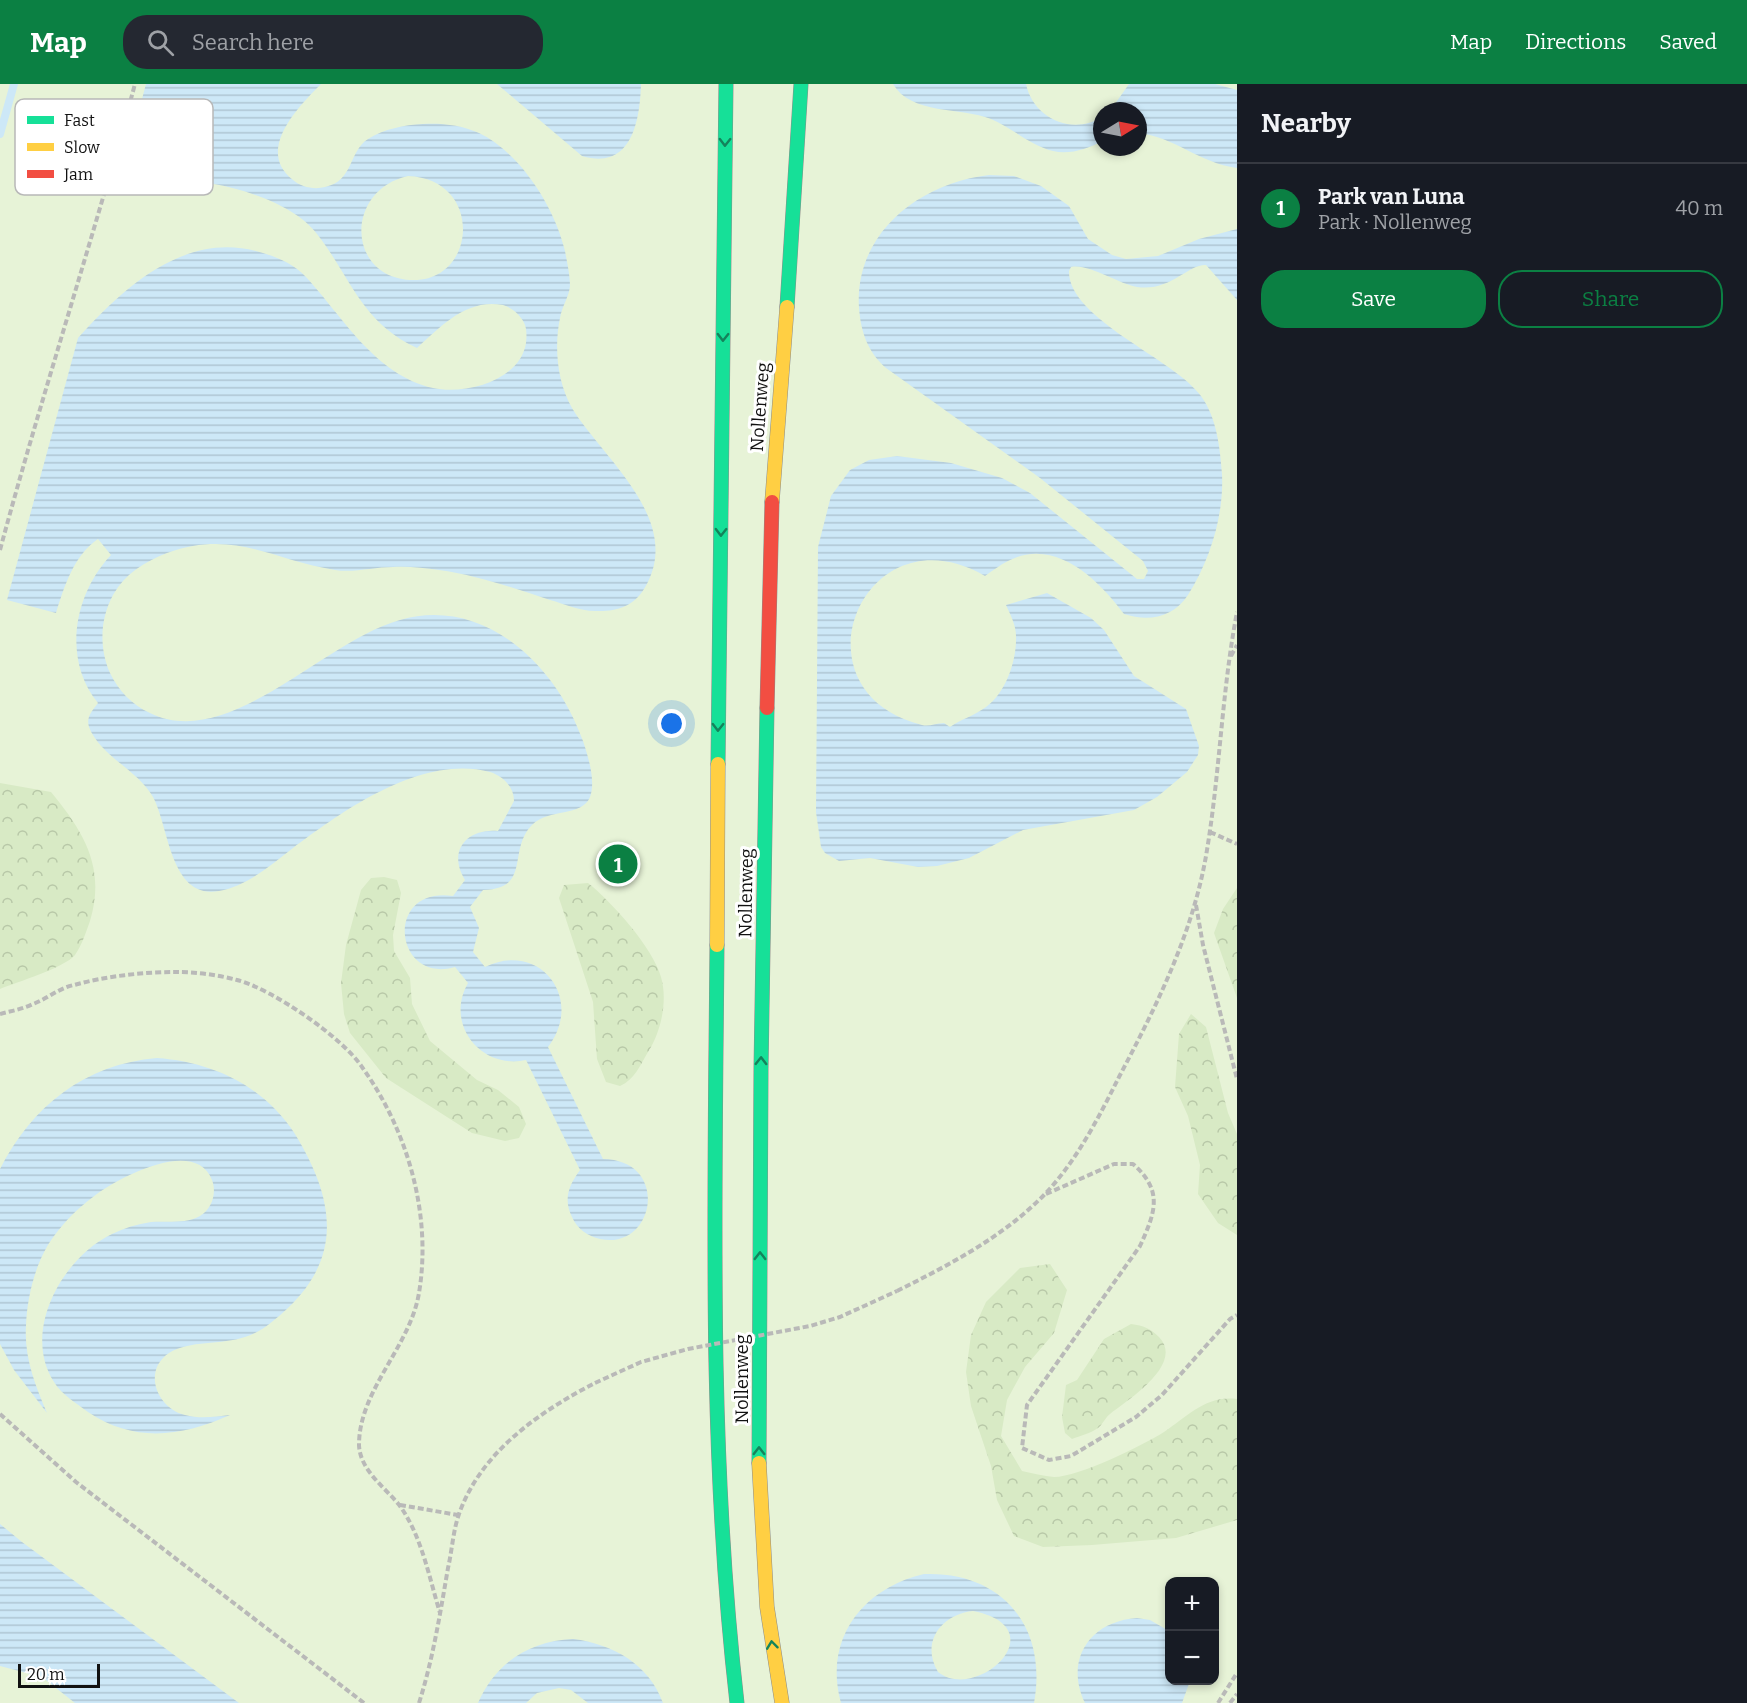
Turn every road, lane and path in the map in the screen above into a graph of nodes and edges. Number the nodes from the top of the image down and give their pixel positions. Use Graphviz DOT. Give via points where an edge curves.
graph roads {
  1 [pos="135,84"];
  2 [pos="726,84"];
  3 [pos="801,84"];
  4 [pos="131,99"];
  5 [pos="105,195"];
  6 [pos="0,550"];
  7 [pos="1237,612"];
  8 [pos="1237,645"];
  9 [pos="1229,659"];
  10 [pos="1209,832"];
  11 [pos="1237,844"];
  12 [pos="1196,903"];
  13 [pos="0,1014"];
  14 [pos="1237,1079"];
  15 [pos="1044,1195"];
  16 [pos="1237,1315"];
  17 [pos="0,1414"];
  18 [pos="399,1505"];
  19 [pos="458,1515"];
  20 [pos="440,1613"];
  21 [pos="1237,1673"];
  22 [pos="1237,1694"];
  23 [pos="364,1703"];
  24 [pos="419,1703"];
  25 [pos="737,1703"];
  26 [pos="782,1703"];
  27 [pos="1218,1703"];
  28 [pos="1230,1703"];
  1 -- 4 [label="path"];
  2 -- 25 [label="main road, Nollenweg, one-way" via="717,815 716,1312 721,1535"];
  26 -- 3 [label="main road, Nollenweg, one-way" via="767,1607 759,1465 761,1069 770,527"];
  5 -- 6 [label="path" via="37,412"];
  7 -- 9 [label="path"];
  8 -- 9 [label="path"];
  9 -- 10 [label="path"];
  10 -- 11 [label="path"];
  10 -- 12 [label="path"];
  12 -- 14 [label="path"];
  12 -- 15 [label="path" via="1174,964 1124,1068 1085,1138"];
  13 -- 18 [label="path" via="33,1005 72,985 120,976 178,972 238,980 280,1000 322,1028 362,1065 406,1149 419,1204 419,1295 402,1342 364,1414 359,1447 370,1475"];
  15 -- 16 [label="path" via="1114,1164 1133,1164 1146,1176 1154,1196 1153,1217 1140,1246 1027,1405 1023,1448 1049,1460 1071,1456 1136,1417"];
  15 -- 19 [label="path, bridge" via="990,1239 897,1291 840,1317 640,1362 560,1402 500,1450 476,1480"];
  17 -- 23 [label="path" via="76,1482"];
  18 -- 19 [label="path"];
  18 -- 20 [label="path" via="415,1531"];
  19 -- 20 [label="path"];
  20 -- 24 [label="path"];
  21 -- 27 [label="path"];
  22 -- 28 [label="path"];
}
